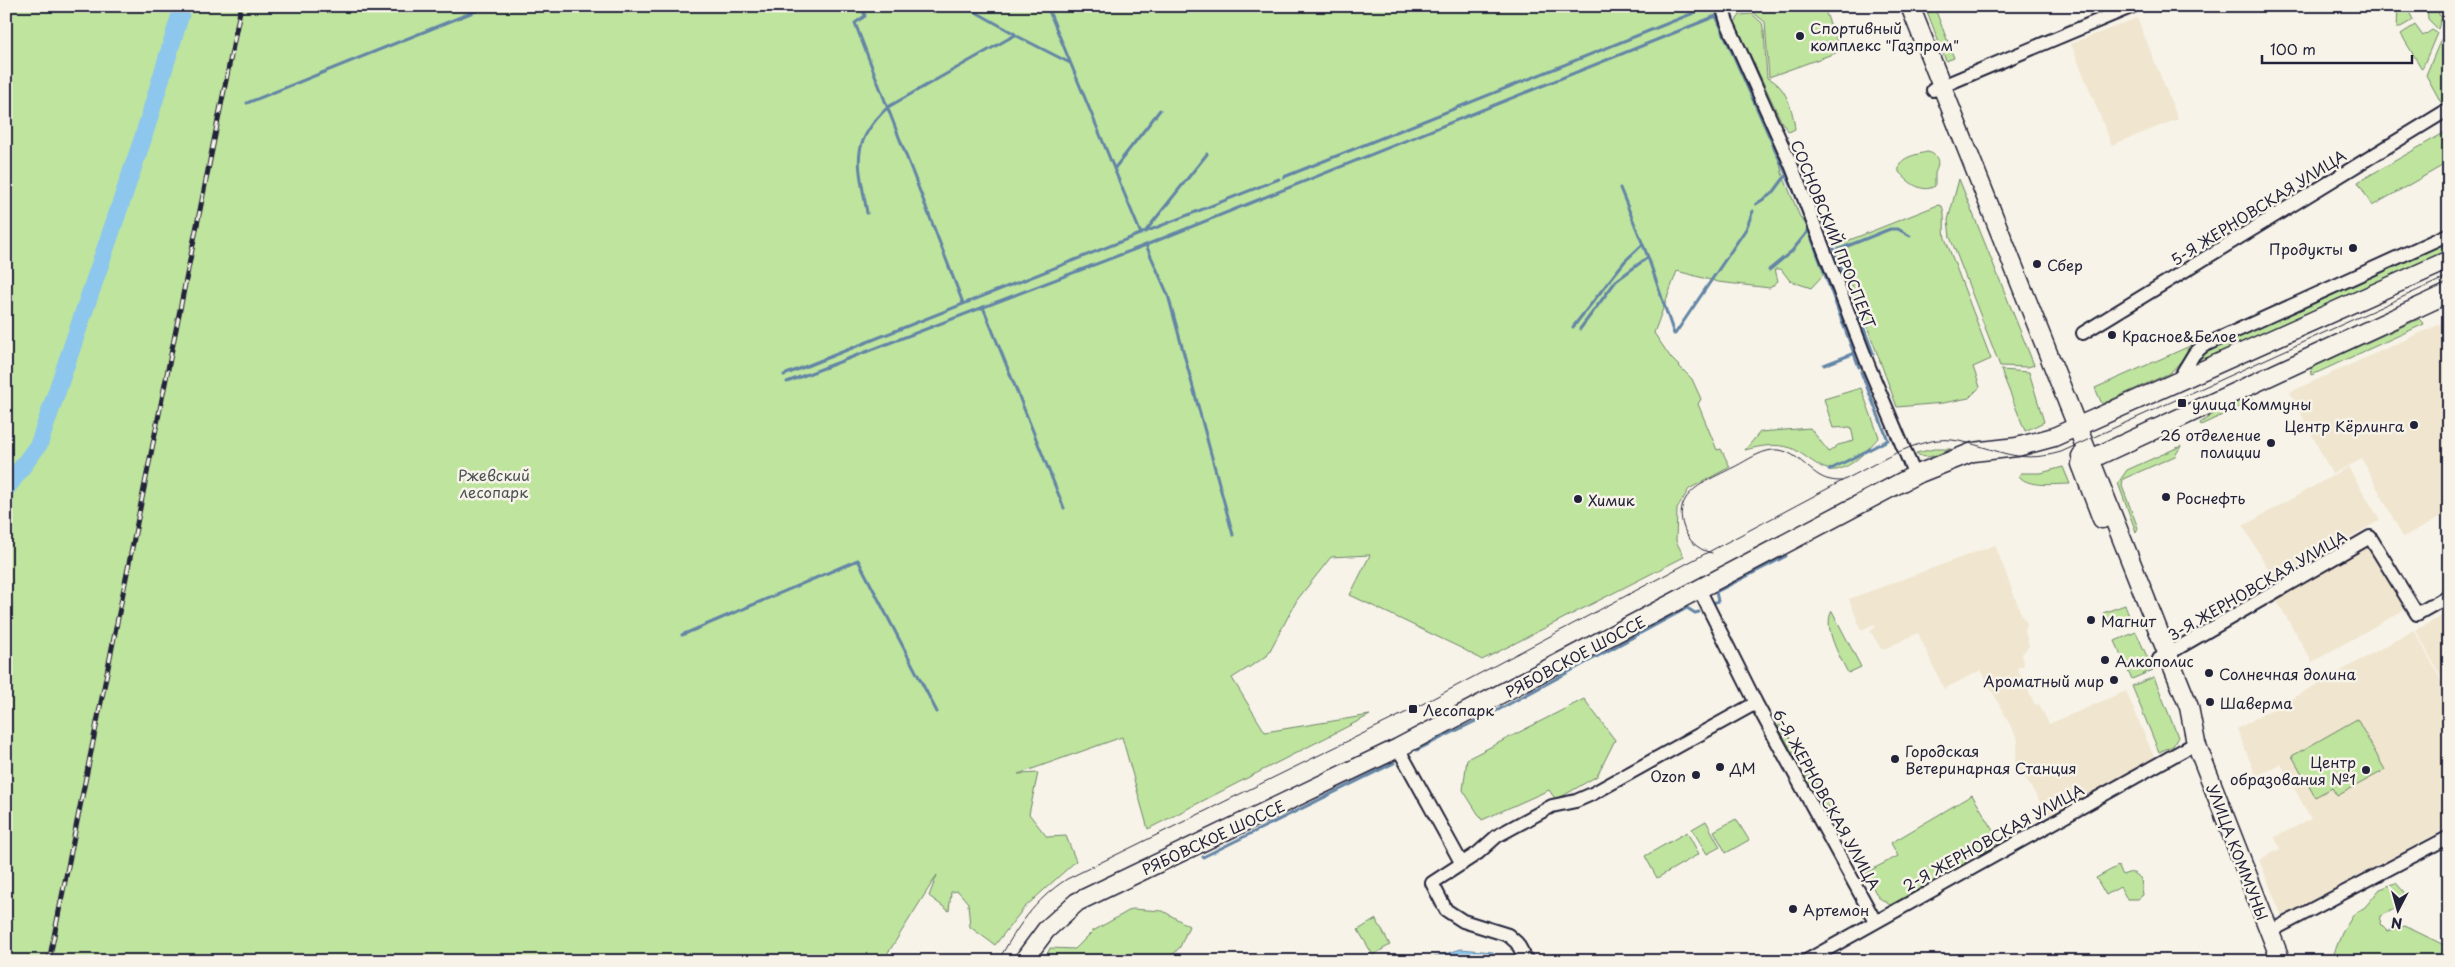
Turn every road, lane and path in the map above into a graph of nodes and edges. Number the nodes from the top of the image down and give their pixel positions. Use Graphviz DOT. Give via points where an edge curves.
graph roads {
  1 [pos="1722,6"];
  2 [pos="1899,6"];
  3 [pos="1910,6"];
  4 [pos="2133,6"];
  5 [pos="1937,88"];
  6 [pos="2449,109"];
  7 [pos="2449,234"];
  8 [pos="2449,260"];
  9 [pos="2449,293"];
  10 [pos="2083,333"];
  11 [pos="2176,383"];
  12 [pos="2073,429"];
  13 [pos="2084,457"];
  14 [pos="1915,475"];
  15 [pos="1699,589"];
  16 [pos="2449,596"];
  17 [pos="2164,657"];
  18 [pos="1756,703"];
  19 [pos="2196,743"];
  20 [pos="1398,748"];
  21 [pos="2449,838"];
  22 [pos="1462,864"];
  23 [pos="1875,922"];
  24 [pos="2270,932"];
  25 [pos="1023,961"];
  26 [pos="1527,961"];
  27 [pos="1806,961"];
  28 [pos="2281,961"];
  1 -- 14 [label="street, СОСНОВСКИЙ ПРОСПЕКТ" via="1792,167 1869,367"];
  2 -- 5 [label="main road, УЛИЦА КОММУНЫ"];
  3 -- 5 [label="main road, УЛИЦА КОММУНЫ"];
  4 -- 5 [label="street"];
  5 -- 12 [label="main road, УЛИЦА КОММУНЫ"];
  6 -- 10 [label="street, 5-Я ЖЕРНОВСКАЯ УЛИЦА"];
  7 -- 11 [label="street" via="2203,346 2194,354"];
  8 -- 11 [label="main road, РЯБОВСКОЕ ШОССЕ"];
  9 -- 13 [label="main road"];
  11 -- 12 [label="main road, РЯБОВСКОЕ ШОССЕ"];
  12 -- 13 [label="main road, УЛИЦА КОММУНЫ"];
  12 -- 14 [label="main road, РЯБОВСКОЕ ШОССЕ" via="2035,443 1973,452"];
  13 -- 17 [label="main road, УЛИЦА КОММУНЫ"];
  14 -- 15 [label="main road, РЯБОВСКОЕ ШОССЕ"];
  15 -- 18 [label="street"];
  15 -- 20 [label="main road, РЯБОВСКОЕ ШОССЕ"];
  16 -- 17 [label="street, 3-Я ЖЕРНОВСКАЯ УЛИЦА" via="2417,614 2370,537"];
  17 -- 19 [label="main road, УЛИЦА КОММУНЫ" via="2178,711"];
  18 -- 22 [label="street, 6-Я ЖЕРНОВСКАЯ УЛИЦА" via="1592,794 1552,806 1506,831"];
  18 -- 23 [label="street, 6-Я ЖЕРНОВСКАЯ УЛИЦА"];
  19 -- 23 [label="street, 2-Я ЖЕРНОВСКАЯ УЛИЦА"];
  19 -- 24 [label="main road, УЛИЦА КОММУНЫ"];
  20 -- 22 [label="street"];
  20 -- 25 [label="main road, РЯБОВСКОЕ ШОССЕ" via="1077,902 1046,930"];
  21 -- 24 [label="street"];
  22 -- 26 [label="street, 6-Я ЖЕРНОВСКАЯ УЛИЦА" via="1432,883 1446,910 1463,921 1508,935 1517,943"];
  23 -- 27 [label="street, 2-Я ЖЕРНОВСКАЯ УЛИЦА"];
  24 -- 28 [label="main road, УЛИЦА КОММУНЫ"];
}
